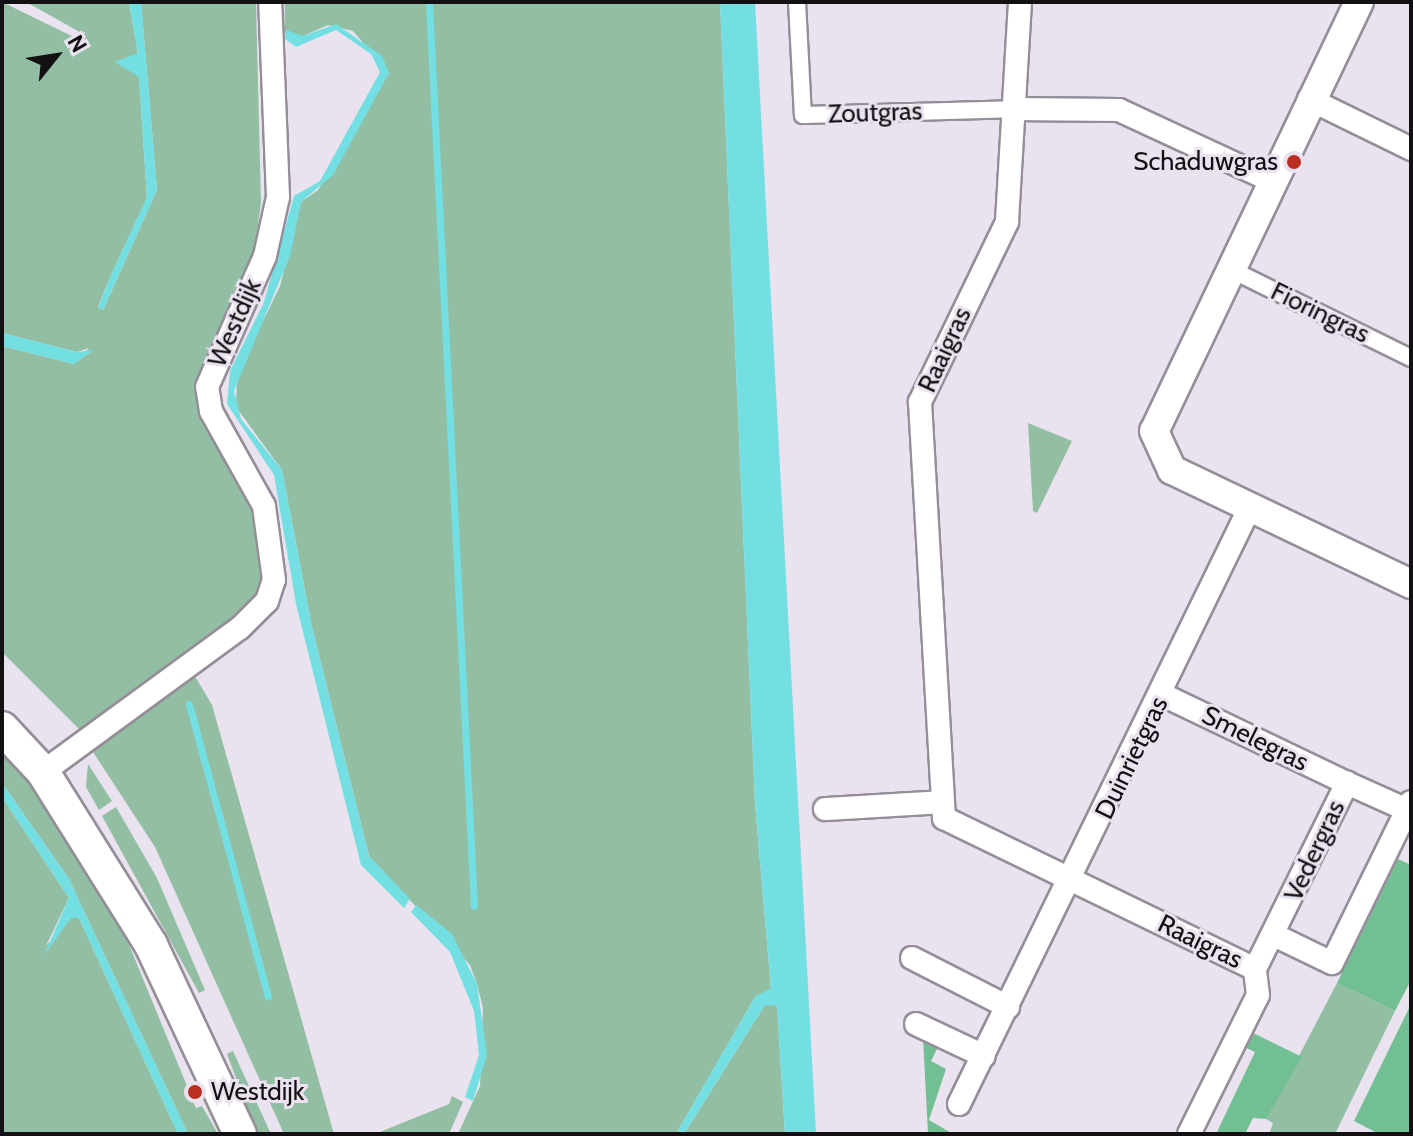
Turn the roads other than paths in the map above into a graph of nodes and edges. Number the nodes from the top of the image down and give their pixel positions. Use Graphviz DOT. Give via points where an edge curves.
graph roads {
  1 [pos="270,2"];
  2 [pos="797,2"];
  3 [pos="1020,2"];
  4 [pos="1359,2"];
  5 [pos="1309,99"];
  6 [pos="1012,109"];
  7 [pos="1411,149"];
  8 [pos="1270,180"];
  9 [pos="1228,268"];
  10 [pos="1411,358"];
  11 [pos="1250,507"];
  12 [pos="1411,584"];
  13 [pos="1163,695"];
  14 [pos="2,707"];
  15 [pos="2,728"];
  16 [pos="49,768"];
  17 [pos="1347,783"];
  18 [pos="942,802"];
  19 [pos="1409,806"];
  20 [pos="825,809"];
  21 [pos="1072,879"];
  22 [pos="1274,935"];
  23 [pos="912,958"];
  24 [pos="1255,969"];
  25 [pos="1008,1007"];
  26 [pos="916,1024"];
  27 [pos="984,1056"];
  28 [pos="959,1104"];
  29 [pos="240,1134"];
  30 [pos="1189,1134"];
  1 -- 16 [label="street, Westdijk" via="278,197 265,256 207,387 211,411 264,506 274,580 267,601 240,628"];
  2 -- 6 [label="street, Zoutgras" via="803,115"];
  3 -- 6 [label="street, Raaigras"];
  4 -- 5 [label="street"];
  5 -- 7 [label="street"];
  5 -- 8 [label="street"];
  6 -- 8 [label="street" via="1119,110"];
  6 -- 18 [label="street, Raaigras" via="1007,222 920,402"];
  8 -- 9 [label="street"];
  9 -- 10 [label="street, Fioringras"];
  9 -- 11 [label="street" via="1154,431 1172,470"];
  11 -- 12 [label="street"];
  11 -- 13 [label="street, Duinrietgras"];
  13 -- 17 [label="street, Smelegras"];
  13 -- 21 [label="street, Duinrietgras"];
  14 -- 16 [label="main road"];
  15 -- 16 [label="main road"];
  16 -- 29 [label="main road" via="151,945"];
  17 -- 19 [label="street, Vedergras"];
  17 -- 22 [label="street, Vedergras"];
  18 -- 20 [label="street"];
  18 -- 21 [label="street, Raaigras" via="944,818"];
  19 -- 22 [label="street, Vedergras" via="1332,963"];
  21 -- 24 [label="street, Raaigras"];
  21 -- 25 [label="street, Duinrietgras"];
  22 -- 24 [label="street, Vedergras"];
  23 -- 25 [label="street"];
  24 -- 30 [label="street, Vedergras" via="1258,995"];
  25 -- 27 [label="street, Duinrietgras"];
  26 -- 27 [label="street"];
  27 -- 28 [label="street, Duinrietgras"];
}
